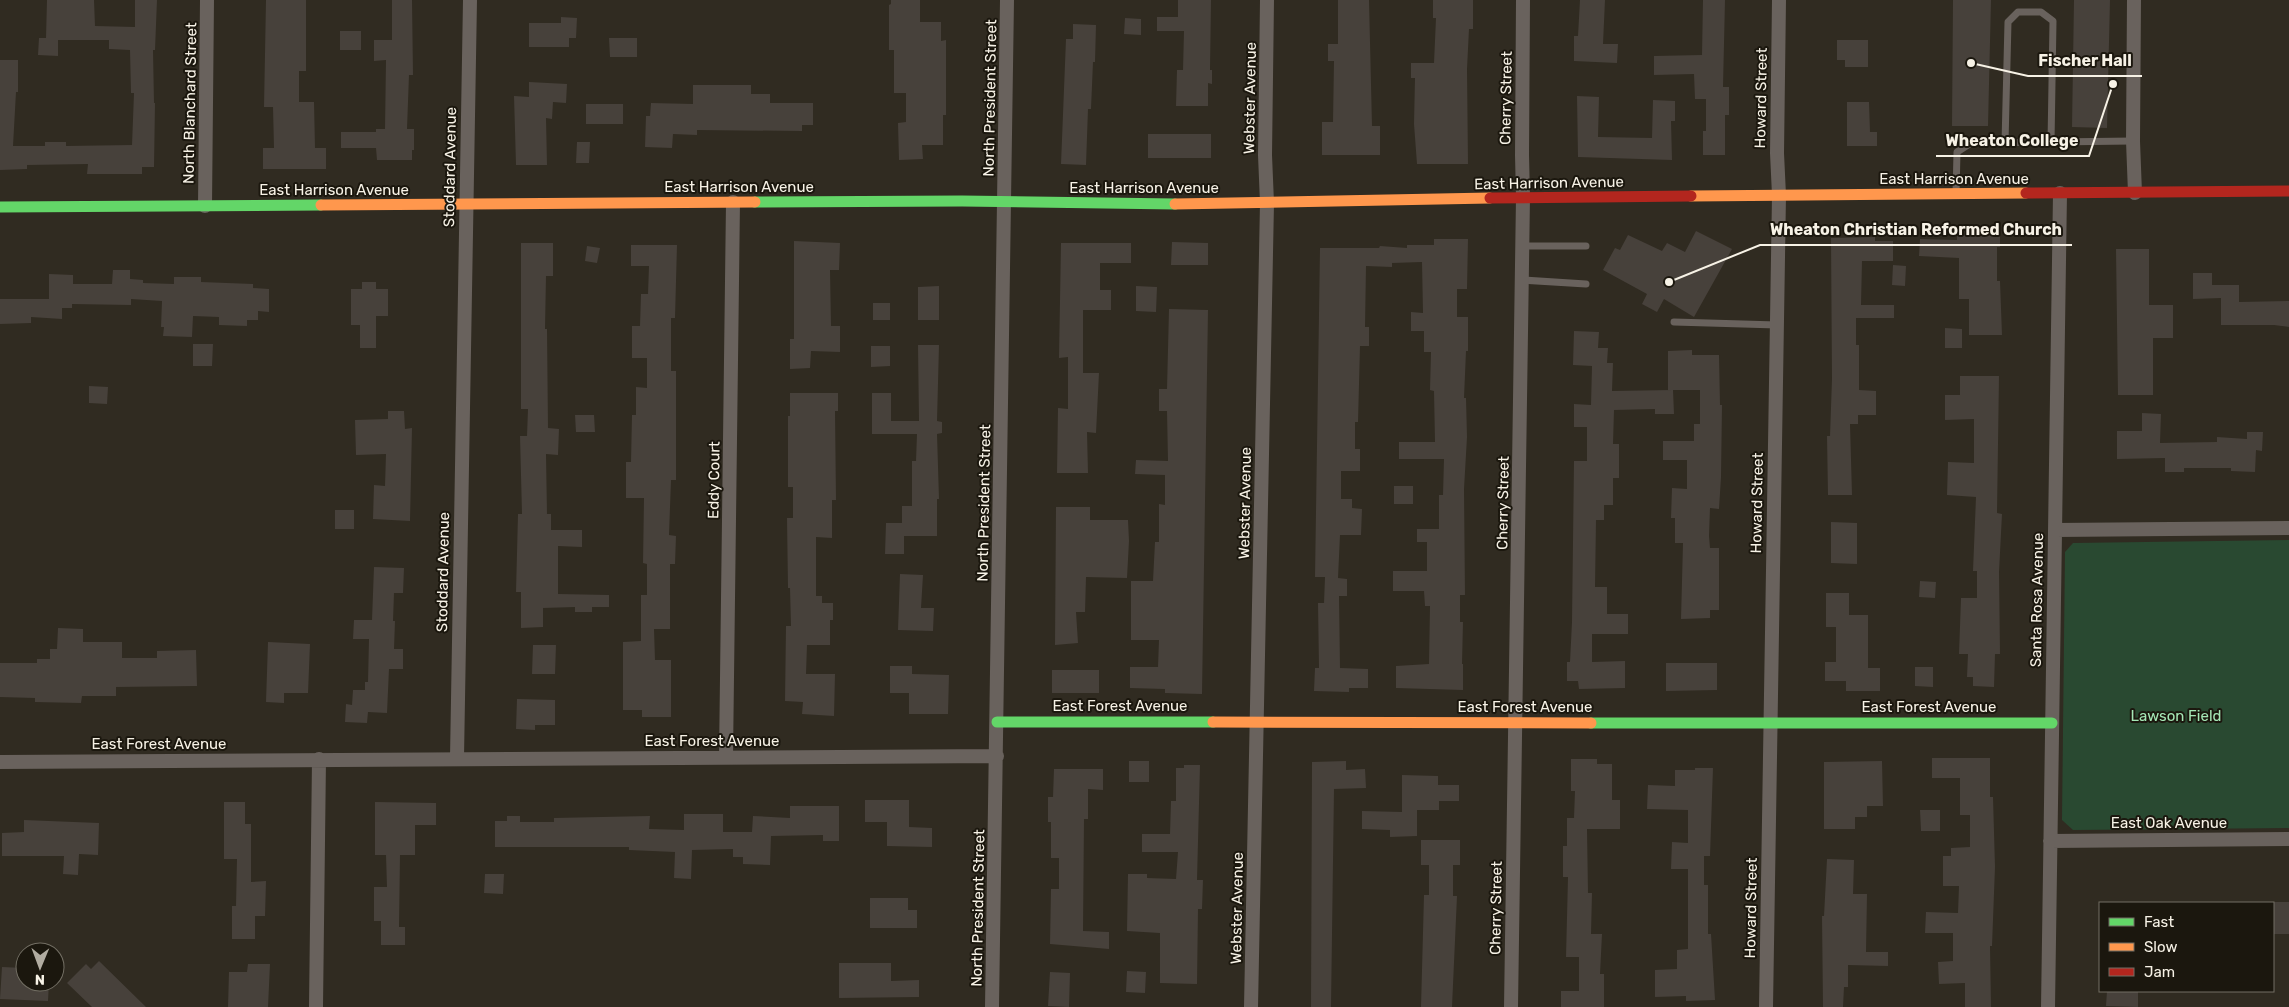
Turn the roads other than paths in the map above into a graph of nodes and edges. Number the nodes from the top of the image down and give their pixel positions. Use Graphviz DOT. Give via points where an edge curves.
graph roads {
  1 [pos="207,0"];
  2 [pos="470,0"];
  3 [pos="1007,0"];
  4 [pos="1267,0"];
  5 [pos="1523,0"];
  6 [pos="1778,0"];
  7 [pos="2134,0"];
  8 [pos="2133,141"];
  9 [pos="2005,143"];
  10 [pos="2051,143"];
  11 [pos="2289,191"];
  12 [pos="2060,193"];
  13 [pos="2135,193"];
  14 [pos="1956,194"];
  15 [pos="1779,195"];
  16 [pos="1523,197"];
  17 [pos="733,202"];
  18 [pos="1267,202"];
  19 [pos="1006,203"];
  20 [pos="466,204"];
  21 [pos="205,206"];
  22 [pos="0,207"];
  23 [pos="1523,246"];
  24 [pos="1586,246"];
  25 [pos="1522,280"];
  26 [pos="1586,284"];
  27 [pos="1674,322"];
  28 [pos="1777,325"];
  29 [pos="2289,528"];
  30 [pos="2055,530"];
  31 [pos="997,722"];
  32 [pos="1258,723"];
  33 [pos="1516,723"];
  34 [pos="1770,723"];
  35 [pos="2052,723"];
  36 [pos="996,756"];
  37 [pos="726,757"];
  38 [pos="457,758"];
  39 [pos="319,759"];
  40 [pos="0,762"];
  41 [pos="2289,839"];
  42 [pos="2050,840"];
  43 [pos="316,1007"];
  44 [pos="992,1007"];
  45 [pos="1251,1007"];
  46 [pos="1511,1007"];
  47 [pos="1766,1007"];
  48 [pos="2048,1007"];
  1 -- 21 [label="street, North Blanchard Street"];
  2 -- 20 [label="street, Stoddard Avenue"];
  3 -- 19 [label="street, North President Street"];
  4 -- 18 [label="street, Webster Avenue"];
  5 -- 16 [label="street, Cherry Street"];
  6 -- 15 [label="street, Howard Street"];
  7 -- 8 [label="street"];
  8 -- 10 [label="lane"];
  8 -- 13 [label="street"];
  9 -- 10 [label="lane"];
  9 -- 10 [label="lane" via="2008,22 2018,12 2042,12 2053,22"];
  9 -- 14 [label="lane" via="1971,143 1957,152"];
  11 -- 13 [label="street, East Harrison Avenue"];
  12 -- 13 [label="street, East Harrison Avenue"];
  12 -- 14 [label="street, East Harrison Avenue"];
  12 -- 30 [label="street, Santa Rosa Avenue"];
  14 -- 15 [label="street, East Harrison Avenue"];
  15 -- 16 [label="street, East Harrison Avenue"];
  15 -- 28 [label="street, Howard Street"];
  16 -- 18 [label="street, East Harrison Avenue"];
  16 -- 23 [label="street, Cherry Street"];
  17 -- 19 [label="street, East Harrison Avenue"];
  17 -- 20 [label="street, East Harrison Avenue"];
  17 -- 37 [label="street, Eddy Court"];
  18 -- 19 [label="street, East Harrison Avenue"];
  18 -- 32 [label="street, Webster Avenue"];
  19 -- 31 [label="street, North President Street"];
  20 -- 21 [label="street, East Harrison Avenue"];
  20 -- 38 [label="street, Stoddard Avenue"];
  21 -- 22 [label="street, East Harrison Avenue"];
  23 -- 24 [label="lane"];
  23 -- 25 [label="street, Cherry Street"];
  25 -- 26 [label="lane"];
  25 -- 33 [label="street, Cherry Street"];
  27 -- 28 [label="lane"];
  28 -- 34 [label="street, Howard Street"];
  29 -- 30 [label="street"];
  30 -- 35 [label="street, Santa Rosa Avenue"];
  31 -- 32 [label="street, East Forest Avenue"];
  31 -- 36 [label="street, North President Street"];
  32 -- 33 [label="street, East Forest Avenue"];
  32 -- 45 [label="street, Webster Avenue"];
  33 -- 34 [label="street, East Forest Avenue"];
  33 -- 46 [label="street, Cherry Street"];
  34 -- 35 [label="street, East Forest Avenue"];
  34 -- 47 [label="street, Howard Street"];
  35 -- 42 [label="street, Santa Rosa Avenue"];
  36 -- 37 [label="street, East Forest Avenue"];
  36 -- 44 [label="street, North President Street"];
  37 -- 38 [label="street, East Forest Avenue"];
  38 -- 39 [label="street"];
  39 -- 40 [label="street, East Forest Avenue"];
  39 -- 43 [label="street"];
  41 -- 42 [label="street, East Oak Avenue"];
  42 -- 48 [label="street, Santa Rosa Avenue"];
}
